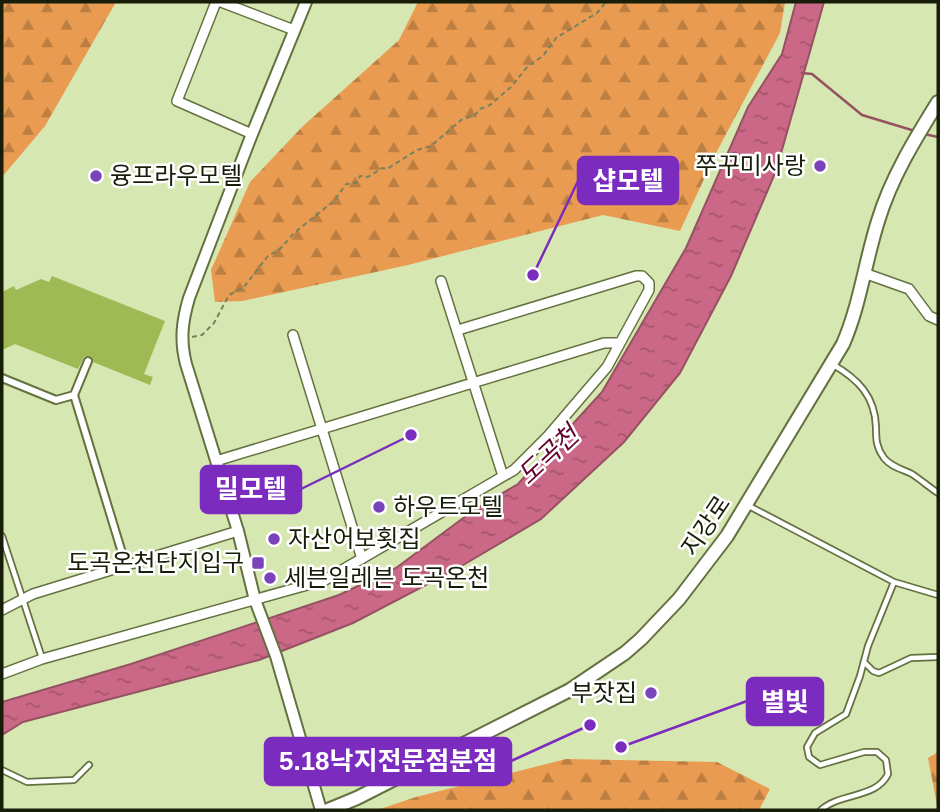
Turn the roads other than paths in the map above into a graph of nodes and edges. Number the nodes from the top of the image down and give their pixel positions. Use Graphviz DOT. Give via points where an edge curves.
graph roads {
  1 [pos="218,2"];
  2 [pos="306,2"];
  3 [pos="295,30"];
  4 [pos="938,102"];
  5 [pos="252,134"];
  6 [pos="864,273"];
  7 [pos="440,281"];
  8 [pos="938,320"];
  9 [pos="458,330"];
  10 [pos="293,334"];
  11 [pos="620,344"];
  12 [pos="88,360"];
  13 [pos="832,365"];
  14 [pos="2,378"];
  15 [pos="474,383"];
  16 [pos="74,395"];
  17 [pos="322,428"];
  18 [pos="216,461"];
  19 [pos="503,476"];
  20 [pos="938,494"];
  21 [pos="746,504"];
  22 [pos="237,531"];
  23 [pos="2,536"];
  24 [pos="362,559"];
  25 [pos="126,566"];
  26 [pos="894,582"];
  27 [pos="938,595"];
  28 [pos="22,600"];
  29 [pos="255,600"];
  30 [pos="2,610"];
  31 [pos="938,657"];
  32 [pos="42,659"];
  33 [pos="864,662"];
  34 [pos="2,674"];
  35 [pos="89,765"];
  36 [pos="2,770"];
  37 [pos="321,810"];
  38 [pos="328,810"];
  39 [pos="821,810"];
  1 -- 3 [label="street"];
  1 -- 5 [label="street" via="177,102"];
  2 -- 3 [label="street"];
  3 -- 5 [label="street"];
  4 -- 6 [label="main road, 지강로" via="898,172 878,220"];
  5 -- 18 [label="street" via="182,324 186,364"];
  6 -- 8 [label="street" via="909,289 929,316"];
  6 -- 13 [label="main road, 지강로" via="849,329"];
  7 -- 9 [label="street"];
  9 -- 11 [label="street" via="642,276 649,289"];
  9 -- 15 [label="street"];
  10 -- 17 [label="street"];
  11 -- 15 [label="street" via="604,343"];
  11 -- 19 [label="street" via="607,367 548,436"];
  12 -- 16 [label="street"];
  13 -- 20 [label="lane" via="850,374 868,393 875,411 875,442 884,457"];
  13 -- 21 [label="main road, 지강로"];
  14 -- 16 [label="street" via="56,400"];
  15 -- 17 [label="street"];
  15 -- 19 [label="street"];
  16 -- 25 [label="street"];
  17 -- 18 [label="street"];
  17 -- 24 [label="street"];
  18 -- 22 [label="street"];
  19 -- 24 [label="street"];
  21 -- 26 [label="lane"];
  21 -- 38 [label="main road, 지강로" via="679,599 625,653 570,690"];
  22 -- 25 [label="street"];
  22 -- 29 [label="street"];
  23 -- 28 [label="lane"];
  24 -- 29 [label="street" via="325,580"];
  25 -- 28 [label="street"];
  26 -- 27 [label="lane"];
  26 -- 33 [label="lane"];
  28 -- 30 [label="street"];
  28 -- 32 [label="lane"];
  29 -- 32 [label="street"];
  29 -- 37 [label="street"];
  31 -- 33 [label="lane" via="911,658 879,673"];
  32 -- 34 [label="street"];
  33 -- 39 [label="lane" via="846,713 810,738 807,753 816,764 825,765 877,751 886,760 888,774 879,787 833,801"];
  35 -- 36 [label="lane" via="74,780 27,782"];
}
